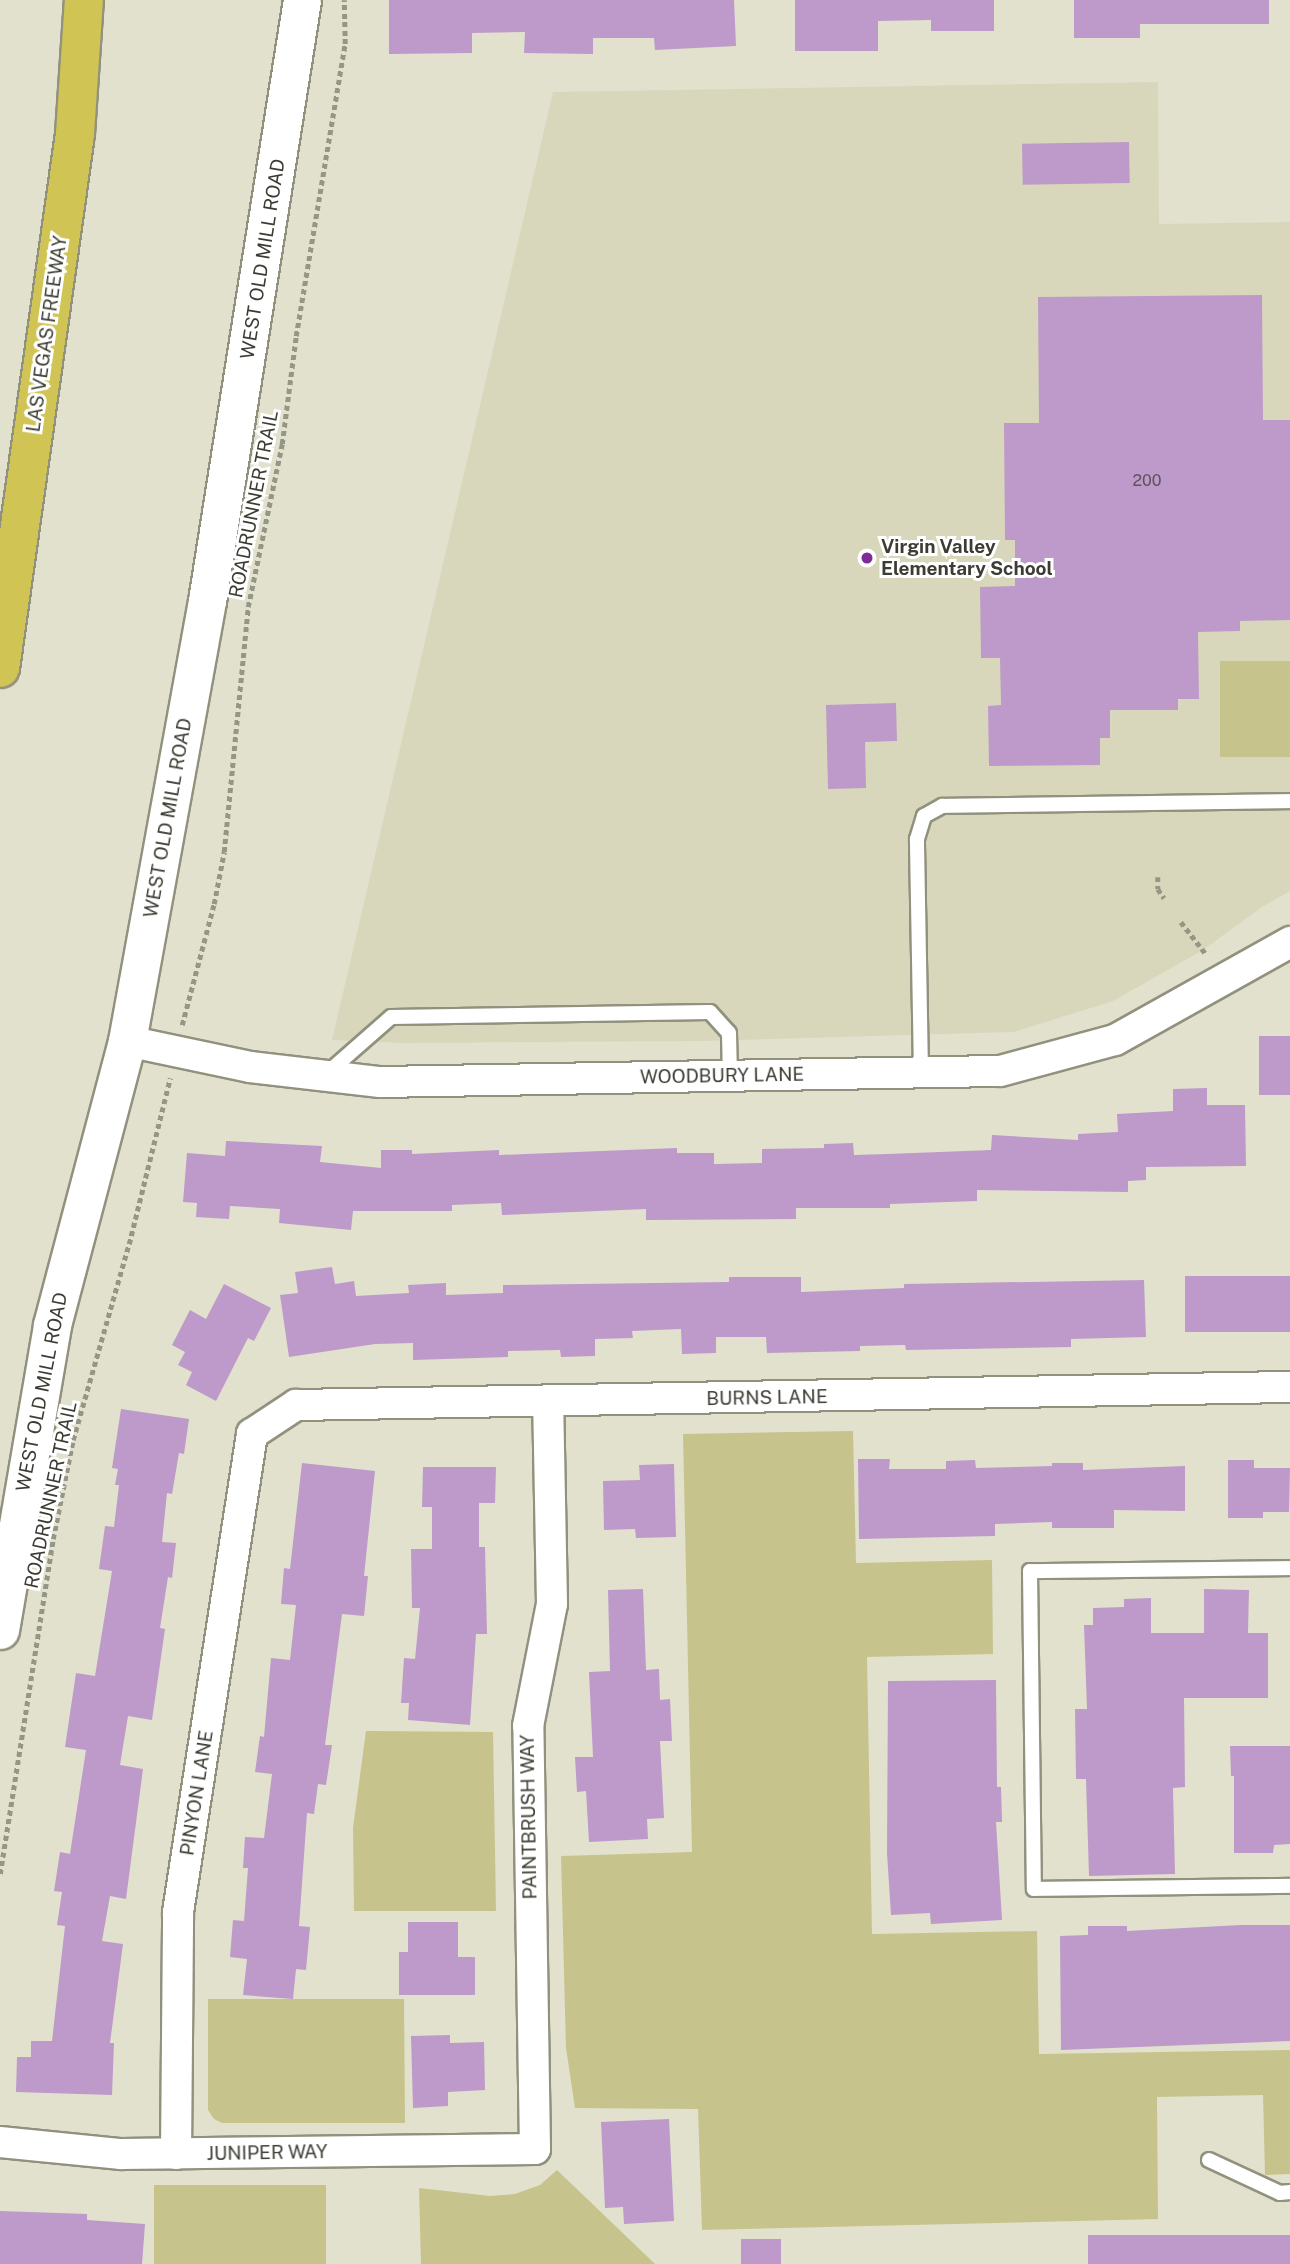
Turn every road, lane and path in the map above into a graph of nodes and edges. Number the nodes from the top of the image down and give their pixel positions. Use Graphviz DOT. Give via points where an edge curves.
graph roads {
  1 [pos="84,0"];
  2 [pos="302,0"];
  3 [pos="344,0"];
  4 [pos="0,668"];
  5 [pos="1290,801"];
  6 [pos="1158,877"];
  7 [pos="1164,898"];
  8 [pos="1181,922"];
  9 [pos="1290,942"];
  10 [pos="1206,954"];
  11 [pos="185,1013"];
  12 [pos="127,1041"];
  13 [pos="921,1073"];
  14 [pos="324,1076"];
  15 [pos="730,1076"];
  16 [pos="167,1087"];
  17 [pos="1290,1387"];
  18 [pos="548,1402"];
  19 [pos="253,1434"];
  20 [pos="1290,1568"];
  21 [pos="0,1630"];
  22 [pos="0,1874"];
  23 [pos="1290,1886"];
  24 [pos="0,2142"];
  25 [pos="535,2149"];
  26 [pos="176,2154"];
  27 [pos="1209,2160"];
  28 [pos="1290,2192"];
  1 -- 4 [label="highway, LAS VEGAS FREEWAY" via="75,134"];
  2 -- 12 [label="street, WEST OLD MILL ROAD" via="207,601"];
  3 -- 11 [label="path, ROADRUNNER TRAIL" via="345,44 282,444 248,607 224,852"];
  5 -- 13 [label="lane" via="942,806 924,816 917,839"];
  6 -- 7 [label="path"];
  8 -- 10 [label="path"];
  9 -- 13 [label="street, WOODBURY LANE" via="1115,1040 1000,1071"];
  12 -- 14 [label="street, WOODBURY LANE" via="250,1067"];
  12 -- 21 [label="street, WEST OLD MILL ROAD" via="52,1325"];
  13 -- 15 [label="street, WOODBURY LANE"];
  14 -- 15 [label="street, WOODBURY LANE" via="380,1082"];
  14 -- 15 [label="lane" via="391,1017 710,1012 729,1033"];
  16 -- 22 [label="path, ROADRUNNER TRAIL" via="130,1244 73,1440"];
  17 -- 18 [label="street, BURNS LANE"];
  18 -- 19 [label="street, BURNS LANE" via="296,1405"];
  18 -- 25 [label="street, PAINTBRUSH WAY" via="552,1604 528,1726"];
  19 -- 26 [label="street, PINYON LANE" via="178,1912"];
  20 -- 23 [label="lane" via="1030,1571 1034,1889"];
  24 -- 26 [label="street, JUNIPER WAY" via="121,2154"];
  25 -- 26 [label="street, JUNIPER WAY"];
  27 -- 28 [label="lane" via="1280,2193"];
}
